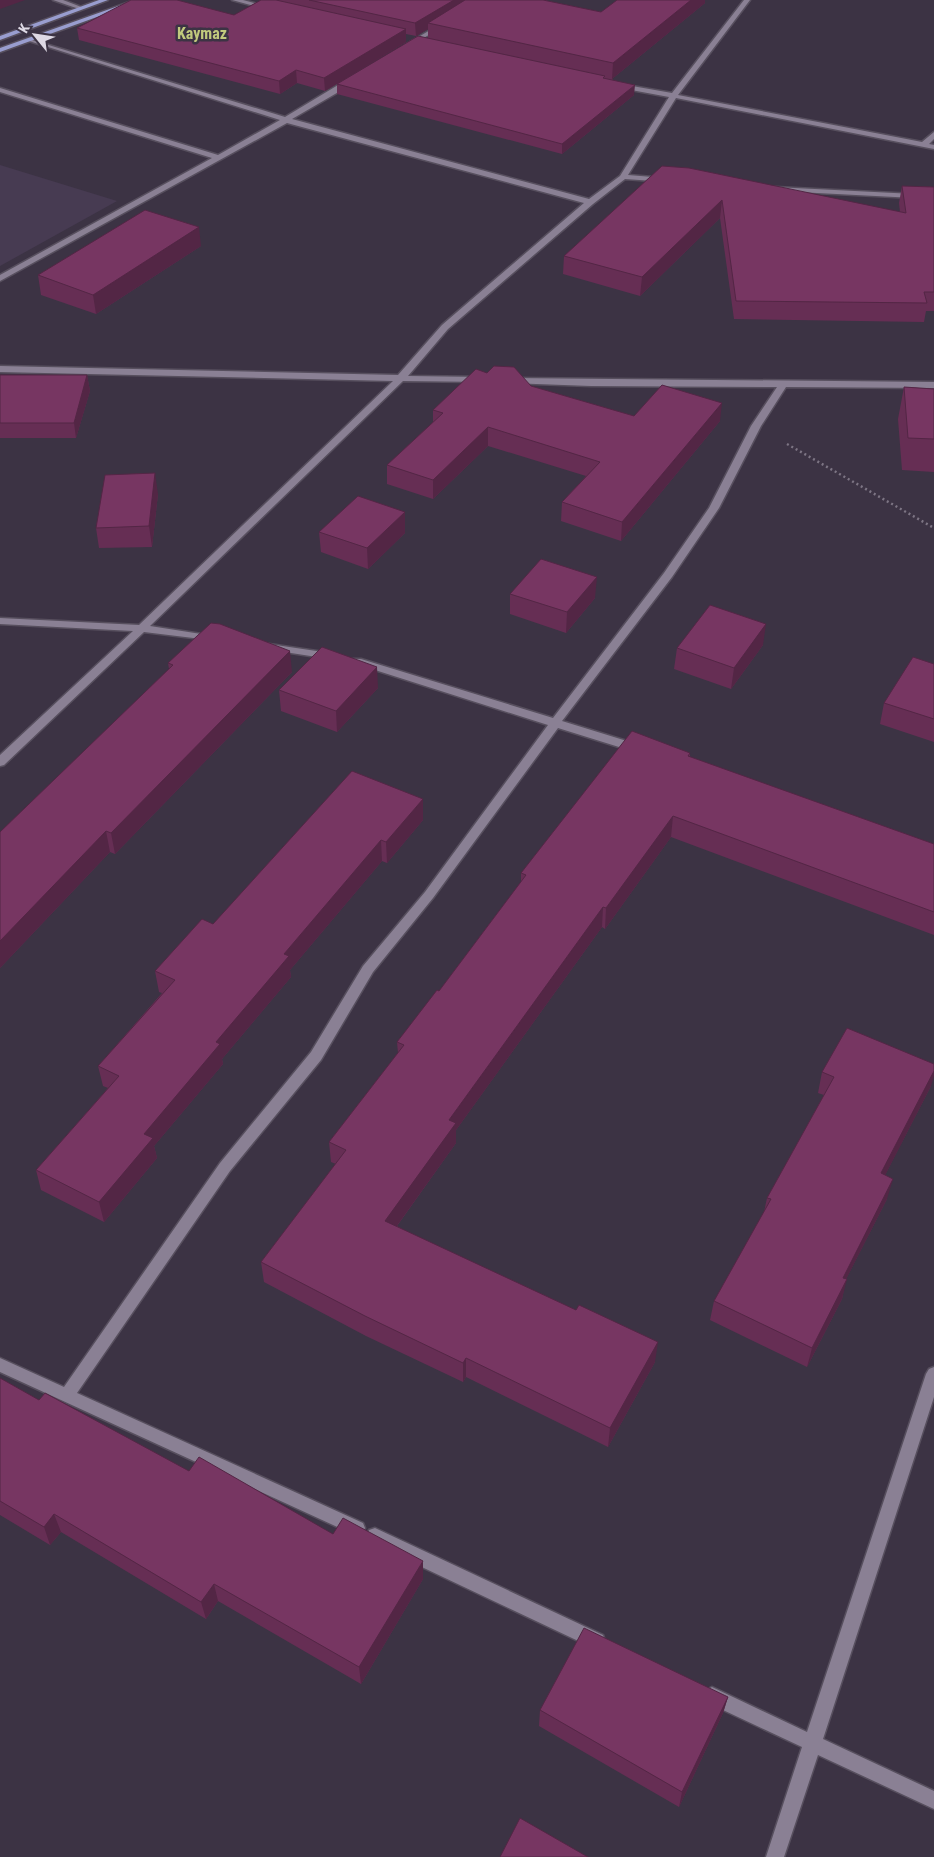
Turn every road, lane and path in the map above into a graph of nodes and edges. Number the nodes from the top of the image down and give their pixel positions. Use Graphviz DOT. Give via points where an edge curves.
graph roads {
  1 [pos="56,0"];
  2 [pos="105,0"];
  3 [pos="141,0"];
  4 [pos="235,0"];
  5 [pos="747,0"];
  6 [pos="81,8"];
  7 [pos="273,9"];
  8 [pos="449,20"];
  9 [pos="0,38"];
  10 [pos="406,39"];
  11 [pos="30,40"];
  12 [pos="415,41"];
  13 [pos="425,43"];
  14 [pos="0,50"];
  15 [pos="399,51"];
  16 [pos="359,76"];
  17 [pos="606,82"];
  18 [pos="0,90"];
  19 [pos="673,97"];
  20 [pos="286,120"];
  21 [pos="934,134"];
  22 [pos="925,144"];
  23 [pos="934,147"];
  24 [pos="218,157"];
  25 [pos="623,177"];
  26 [pos="672,181"];
  27 [pos="771,189"];
  28 [pos="934,197"];
  29 [pos="590,202"];
  30 [pos="0,278"];
  31 [pos="0,369"];
  32 [pos="402,377"];
  33 [pos="784,383"];
  34 [pos="934,385"];
  35 [pos="756,426"];
  36 [pos="934,528"];
  37 [pos="0,621"];
  38 [pos="142,628"];
  39 [pos="228,641"];
  40 [pos="256,645"];
  41 [pos="556,722"];
  42 [pos="650,752"];
  43 [pos="0,762"];
  44 [pos="0,1365"];
  45 [pos="934,1374"];
  46 [pos="66,1396"];
  47 [pos="608,1646"];
  48 [pos="696,1689"];
  49 [pos="811,1744"];
  50 [pos="934,1800"];
  51 [pos="775,1857"];
  1 -- 6 [label="street"];
  2 -- 6 [label="main road"];
  3 -- 11 [label="main road"];
  4 -- 7 [label="street"];
  5 -- 19 [label="street"];
  6 -- 9 [label="main road"];
  8 -- 12 [label="street"];
  10 -- 12 [label="street"];
  11 -- 14 [label="main road"];
  11 -- 20 [label="street"];
  12 -- 13 [label="street"];
  12 -- 15 [label="street"];
  16 -- 20 [label="street"];
  17 -- 19 [label="street"];
  18 -- 24 [label="street"];
  19 -- 22 [label="street"];
  19 -- 25 [label="street"];
  20 -- 24 [label="street"];
  20 -- 29 [label="street"];
  21 -- 22 [label="street"];
  22 -- 23 [label="street"];
  24 -- 30 [label="street"];
  25 -- 26 [label="street"];
  25 -- 29 [label="street"];
  27 -- 28 [label="street"];
  29 -- 32 [label="street" via="445,328"];
  31 -- 32 [label="street"];
  32 -- 33 [label="street" via="591,384"];
  32 -- 38 [label="street"];
  33 -- 34 [label="street"];
  33 -- 35 [label="street"];
  35 -- 36 [label="path"];
  35 -- 41 [label="street" via="714,508 668,575"];
  37 -- 38 [label="street"];
  38 -- 39 [label="street"];
  38 -- 43 [label="street"];
  40 -- 41 [label="street" via="352,659"];
  41 -- 42 [label="street"];
  41 -- 46 [label="street" via="429,895 368,969 316,1056 225,1167"];
  44 -- 46 [label="street"];
  45 -- 49 [label="street"];
  46 -- 47 [label="street" via="243,1474"];
  48 -- 49 [label="street"];
  49 -- 50 [label="street"];
  49 -- 51 [label="street"];
}
